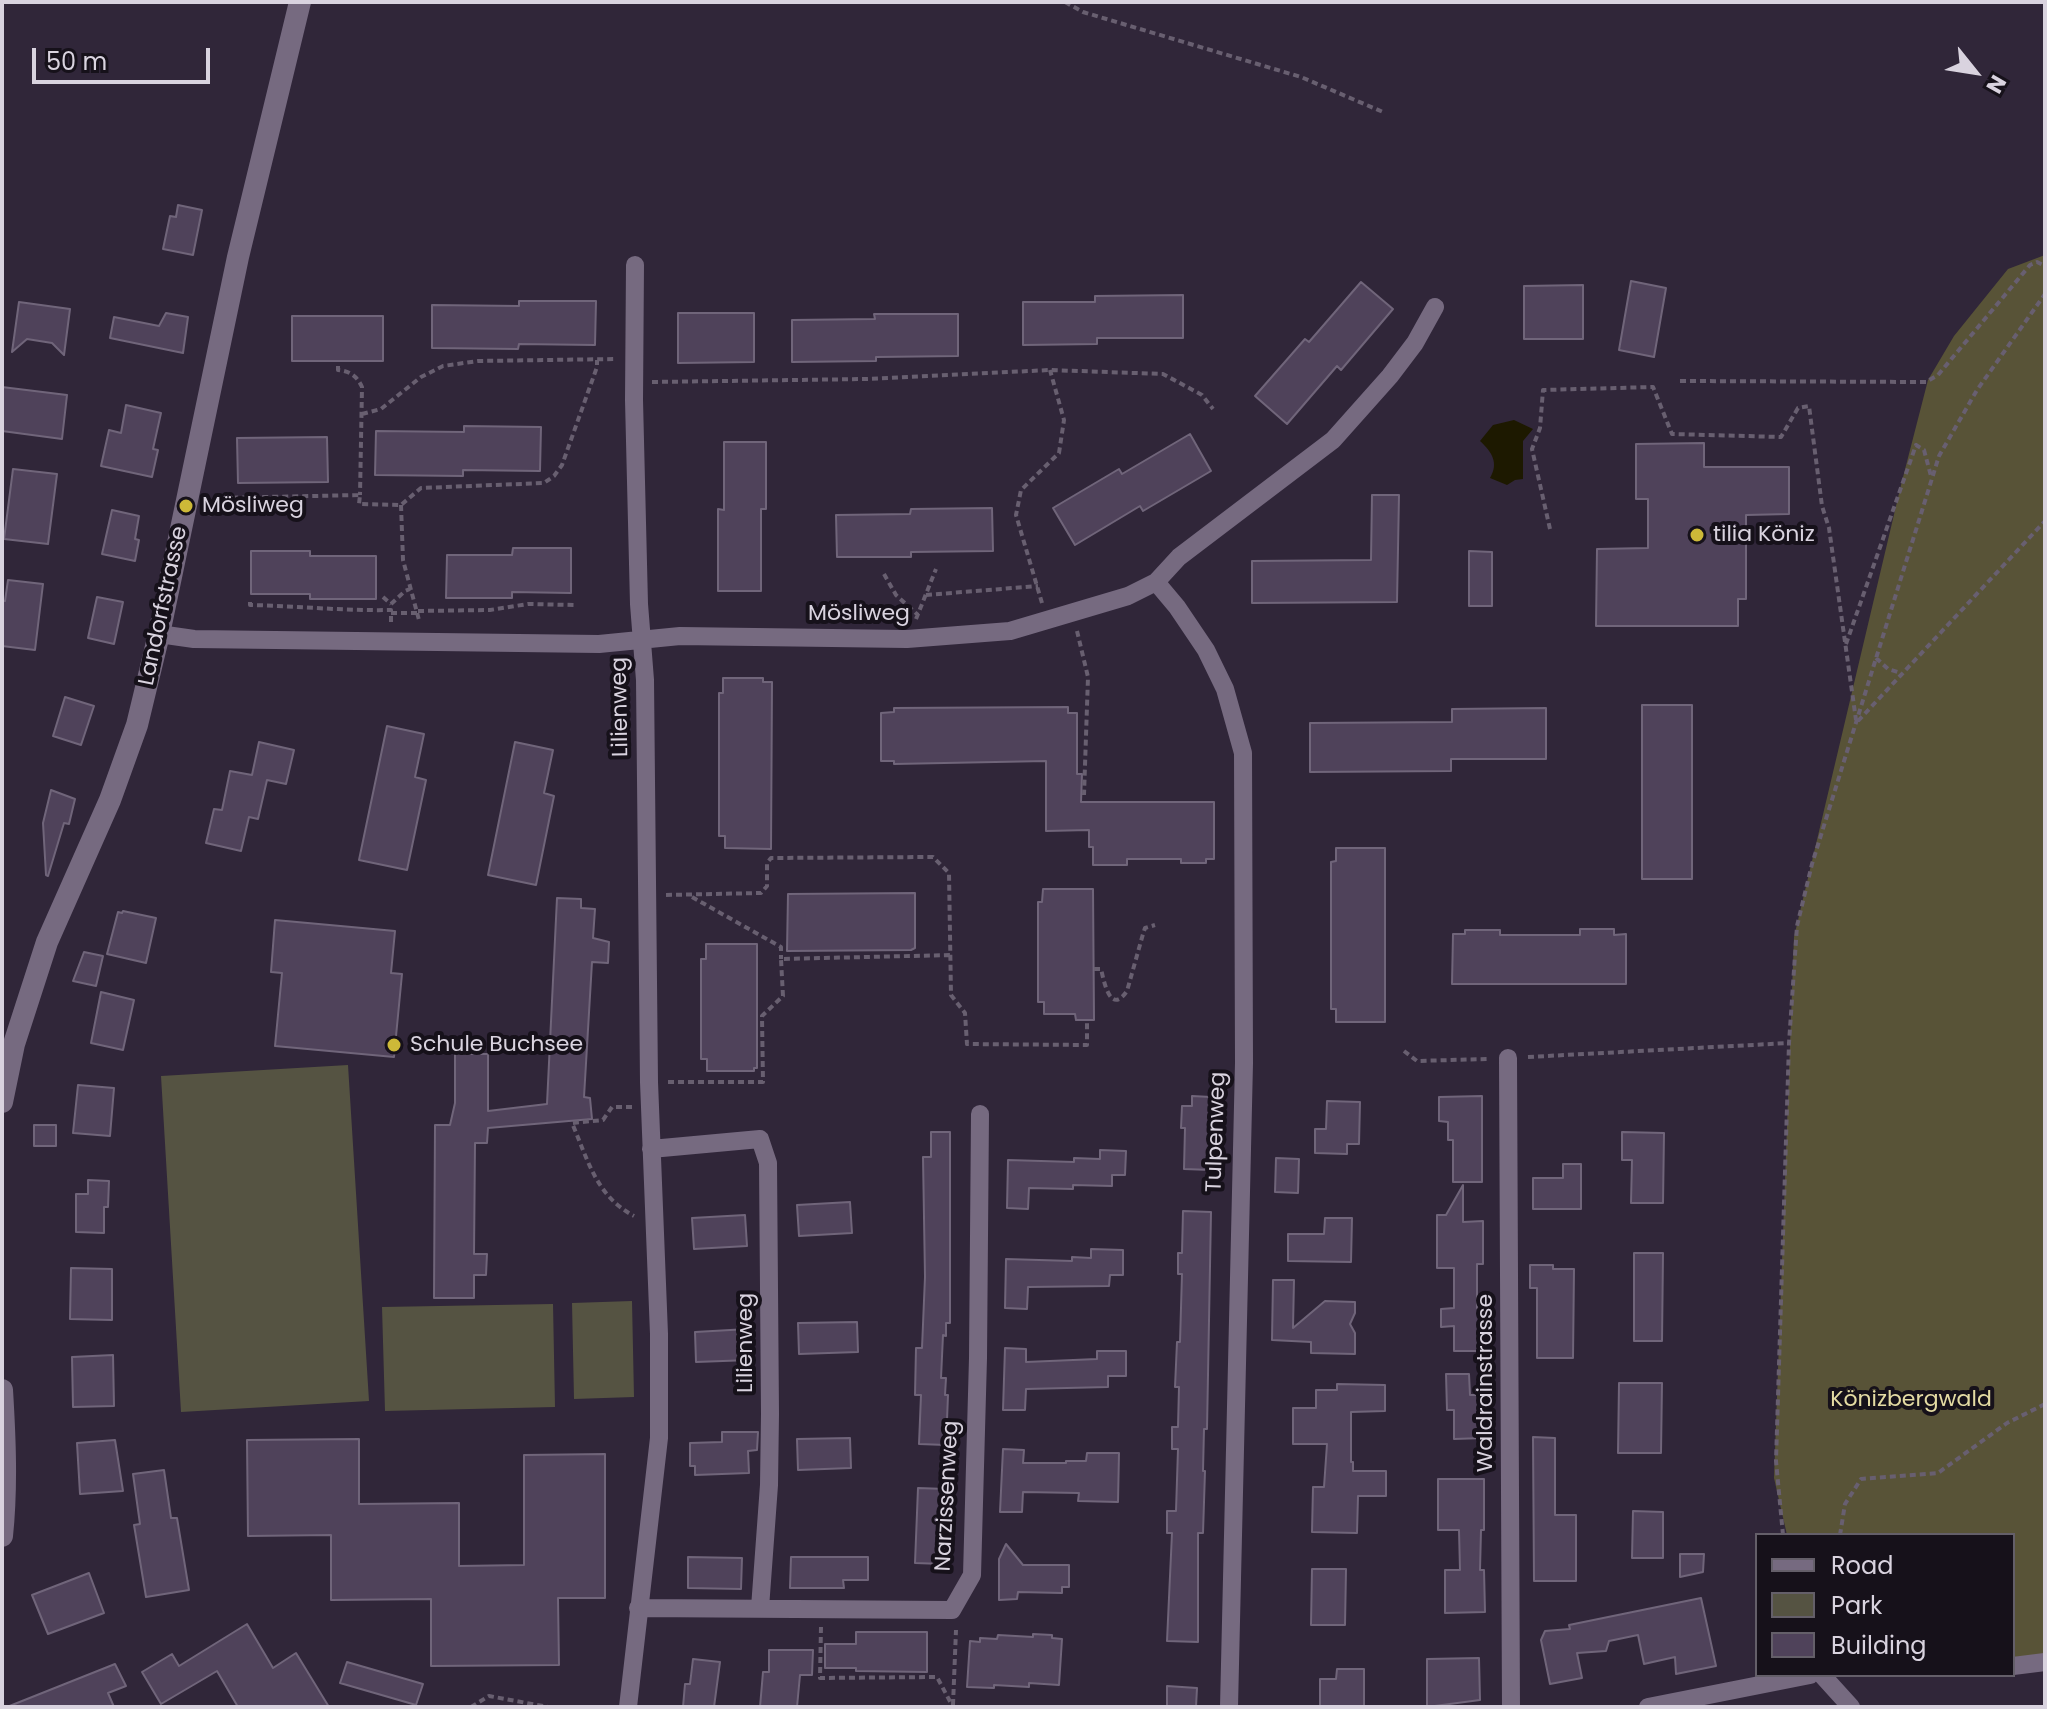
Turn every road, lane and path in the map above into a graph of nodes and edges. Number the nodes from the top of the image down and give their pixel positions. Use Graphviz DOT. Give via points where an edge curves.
graph roads {
  1 [pos="300,2"];
  2 [pos="1065,2"];
  3 [pos="1383,112"];
  4 [pos="635,265"];
  5 [pos="2045,266"];
  6 [pos="2045,294"];
  7 [pos="1435,307"];
  8 [pos="634,359"];
  9 [pos="597,360"];
  10 [pos="338,366"];
  11 [pos="1050,370"];
  12 [pos="1680,381"];
  13 [pos="634,383"];
  14 [pos="1213,409"];
  15 [pos="362,414"];
  16 [pos="1931,476"];
  17 [pos="360,495"];
  18 [pos="401,505"];
  19 [pos="204,513"];
  20 [pos="2045,521"];
  21 [pos="1550,529"];
  22 [pos="936,569"];
  23 [pos="884,574"];
  24 [pos="1156,582"];
  25 [pos="1038,586"];
  26 [pos="410,589"];
  27 [pos="926,595"];
  28 [pos="383,597"];
  29 [pos="250,602"];
  30 [pos="575,605"];
  31 [pos="391,609"];
  32 [pos="418,612"];
  33 [pos="1073,613"];
  34 [pos="918,615"];
  35 [pos="1047,621"];
  36 [pos="159,634"];
  37 [pos="643,638"];
  38 [pos="907,639"];
  39 [pos="390,641"];
  40 [pos="418,641"];
  41 [pos="1845,646"];
  42 [pos="1876,658"];
  43 [pos="1901,673"];
  44 [pos="1856,723"];
  45 [pos="1084,795"];
  46 [pos="647,895"];
  47 [pos="689,896"];
  48 [pos="1155,925"];
  49 [pos="952,955"];
  50 [pos="781,959"];
  51 [pos="1094,969"];
  52 [pos="1087,1020"];
  53 [pos="1789,1043"];
  54 [pos="1404,1051"];
  55 [pos="1508,1058"];
  56 [pos="649,1082"];
  57 [pos="2,1102"];
  58 [pos="649,1107"];
  59 [pos="980,1114"];
  60 [pos="651,1149"];
  61 [pos="654,1226"];
  62 [pos="2,1390"];
  63 [pos="2045,1404"];
  64 [pos="1783,1533"];
  65 [pos="1840,1533"];
  66 [pos="2,1536"];
  67 [pos="638,1608"];
  68 [pos="760,1608"];
  69 [pos="821,1609"];
  70 [pos="952,1610"];
  71 [pos="2045,1662"];
  72 [pos="2015,1666"];
  73 [pos="1800,1677"];
  74 [pos="1824,1677"];
  75 [pos="471,1707"];
  76 [pos="548,1707"];
  77 [pos="628,1707"];
  78 [pos="953,1707"];
  79 [pos="1229,1707"];
  80 [pos="1511,1707"];
  81 [pos="1648,1707"];
  82 [pos="1851,1707"];
  1 -- 36 [label="street, Landorfstrasse" via="238,257"];
  2 -- 3 [label="path" via="1083,12 1301,77"];
  4 -- 8 [label="street, Lilienweg"];
  5 -- 12 [label="path" via="2030,265 1938,375 1926,382"];
  6 -- 16 [label="path" via="1977,390"];
  7 -- 24 [label="street, Mösliweg" via="1390,376 1333,440 1179,557"];
  8 -- 9 [label="path"];
  8 -- 13 [label="street, Lilienweg"];
  9 -- 15 [label="path" via="443,366 381,409"];
  9 -- 18 [label="path" via="554,476 529,485 421,488"];
  10 -- 15 [label="path" via="359,379"];
  11 -- 13 [label="path"];
  11 -- 14 [label="path" via="1163,374 1202,395"];
  11 -- 25 [label="path" via="1064,420 1059,453 1021,490 1016,515"];
  13 -- 37 [label="street, Lilienweg"];
  15 -- 17 [label="path"];
  16 -- 41 [label="path" via="1924,450 1916,445"];
  16 -- 42 [label="path"];
  17 -- 18 [label="path" via="359,504"];
  17 -- 19 [label="path" via="217,498 213,515"];
  18 -- 26 [label="path"];
  20 -- 43 [label="path"];
  21 -- 41 [label="path" via="1532,449 1540,428 1543,390 1653,387 1672,434 1781,437 1798,408 1809,406"];
  22 -- 27 [label="path"];
  23 -- 34 [label="path" via="896,595"];
  24 -- 33 [label="street, Mösliweg"];
  24 -- 79 [label="street, Tulpenweg" via="1206,650 1225,689 1243,753 1244,1063"];
  25 -- 27 [label="path"];
  25 -- 35 [label="path"];
  26 -- 31 [label="path"];
  26 -- 32 [label="path"];
  27 -- 34 [label="path"];
  28 -- 31 [label="path"];
  29 -- 31 [label="path" via="346,611"];
  30 -- 32 [label="path"];
  31 -- 32 [label="path"];
  31 -- 39 [label="path"];
  32 -- 40 [label="path"];
  33 -- 35 [label="street, Mösliweg"];
  33 -- 45 [label="path" via="1088,677"];
  34 -- 38 [label="path"];
  35 -- 38 [label="street, Mösliweg" via="1010,631"];
  36 -- 39 [label="street, Mösliweg"];
  36 -- 57 [label="street, Landorfstrasse" via="125,761 26,1001"];
  37 -- 38 [label="street, Mösliweg"];
  37 -- 40 [label="street, Mösliweg" via="599,644"];
  37 -- 46 [label="street, Lilienweg"];
  39 -- 40 [label="street, Mösliweg"];
  41 -- 44 [label="path"];
  42 -- 43 [label="path"];
  42 -- 44 [label="path"];
  43 -- 44 [label="path"];
  44 -- 53 [label="path" via="1797,926"];
  46 -- 47 [label="path"];
  46 -- 56 [label="street, Lilienweg"];
  47 -- 49 [label="path" via="765,891 771,858 933,857 949,873"];
  47 -- 50 [label="path" via="781,947"];
  48 -- 51 [label="path" via="1145,928 1123,997 1111,998 1101,969"];
  49 -- 50 [label="path"];
  49 -- 52 [label="path" via="951,995 965,1013 967,1044 1087,1045"];
  50 -- 56 [label="path" via="783,996 762,1016 763,1082"];
  53 -- 55 [label="path"];
  53 -- 64 [label="path" via="1776,1461"];
  54 -- 55 [label="path" via="1417,1061"];
  55 -- 80 [label="street, Waldrainstrasse"];
  56 -- 58 [label="street, Lilienweg"];
  58 -- 60 [label="street, Lilienweg"];
  58 -- 61 [label="path" via="612,1107 603,1120 572,1123 600,1186 615,1205"];
  59 -- 70 [label="street, Narzissenweg" via="972,1575"];
  60 -- 61 [label="street, Lilienweg"];
  60 -- 68 [label="street, Lilienweg" via="760,1139 768,1163 770,1414"];
  61 -- 67 [label="street, Lilienweg" via="659,1438"];
  62 -- 66 [label="street"];
  63 -- 65 [label="path" via="2007,1423 1938,1473 1861,1479 1845,1504"];
  67 -- 68 [label="street"];
  67 -- 77 [label="street, Lilienweg"];
  68 -- 69 [label="street"];
  69 -- 70 [label="street"];
  69 -- 78 [label="path" via="820,1678 937,1677"];
  70 -- 78 [label="path" via="957,1637"];
  71 -- 72 [label="street"];
  73 -- 81 [label="street"];
  74 -- 82 [label="street"];
  75 -- 76 [label="path" via="489,1696"];
}
